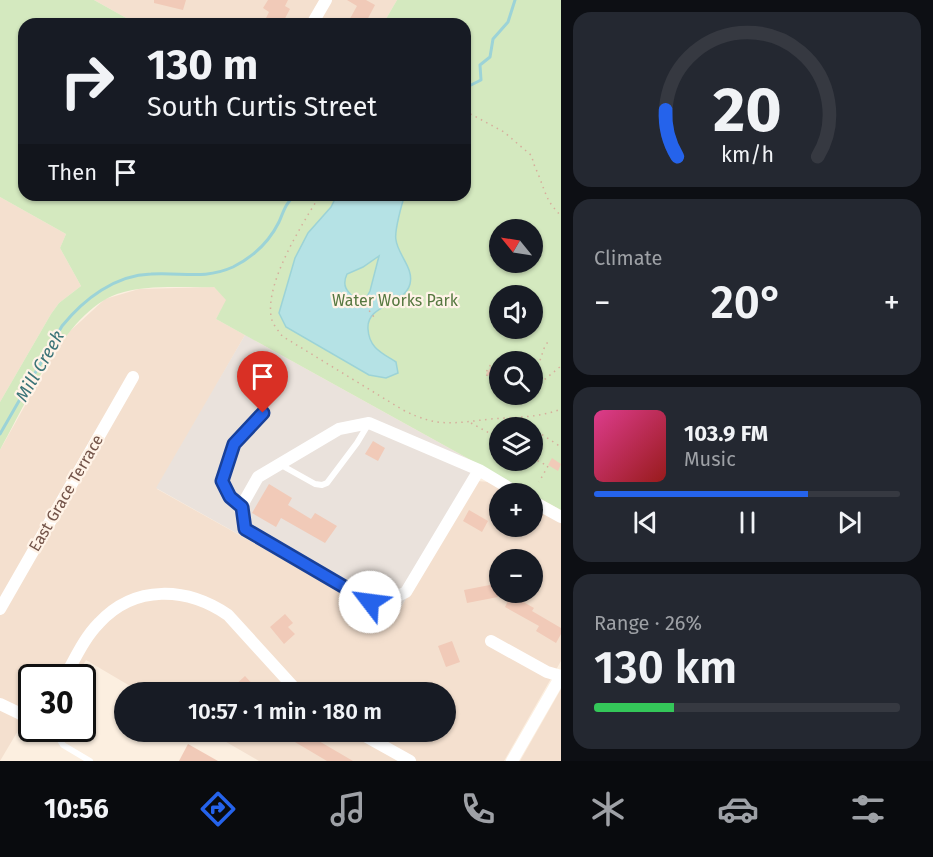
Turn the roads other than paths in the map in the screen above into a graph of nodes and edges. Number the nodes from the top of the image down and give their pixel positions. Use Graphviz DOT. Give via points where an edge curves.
graph roads {
  1 [pos="326,0"];
  2 [pos="316,18"];
  3 [pos="133,377"];
  4 [pos="263,413"];
  5 [pos="369,423"];
  6 [pos="280,465"];
  7 [pos="479,470"];
  8 [pos="501,483"];
  9 [pos="242,507"];
  10 [pos="543,507"];
  11 [pos="561,517"];
  12 [pos="0,609"];
  13 [pos="491,640"];
  14 [pos="72,664"];
  15 [pos="561,676"];
  16 [pos="289,682"];
  17 [pos="0,704"];
  18 [pos="18,713"];
  19 [pos="61,742"];
  20 [pos="376,742"];
  21 [pos="90,761"];
  22 [pos="410,761"];
  23 [pos="512,761"];
  1 -- 2 [label="street"];
  3 -- 12 [label="street, East Grace Terrace"];
  4 -- 9 [label="lane" via="234,444 222,481 230,497"];
  5 -- 6 [label="street" via="339,429"];
  5 -- 6 [label="lane" via="327,483 315,484"];
  5 -- 7 [label="street"];
  6 -- 9 [label="street" via="258,477"];
  7 -- 8 [label="street"];
  7 -- 9 [label="street" via="406,592 388,601 370,602 245,529"];
  10 -- 11 [label="street"];
  13 -- 15 [label="street"];
  14 -- 16 [label="street" via="89,635 114,610 147,596 181,594 214,605 228,615"];
  15 -- 23 [label="street"];
  17 -- 18 [label="street"];
  19 -- 21 [label="lane"];
  20 -- 22 [label="street"];
}
